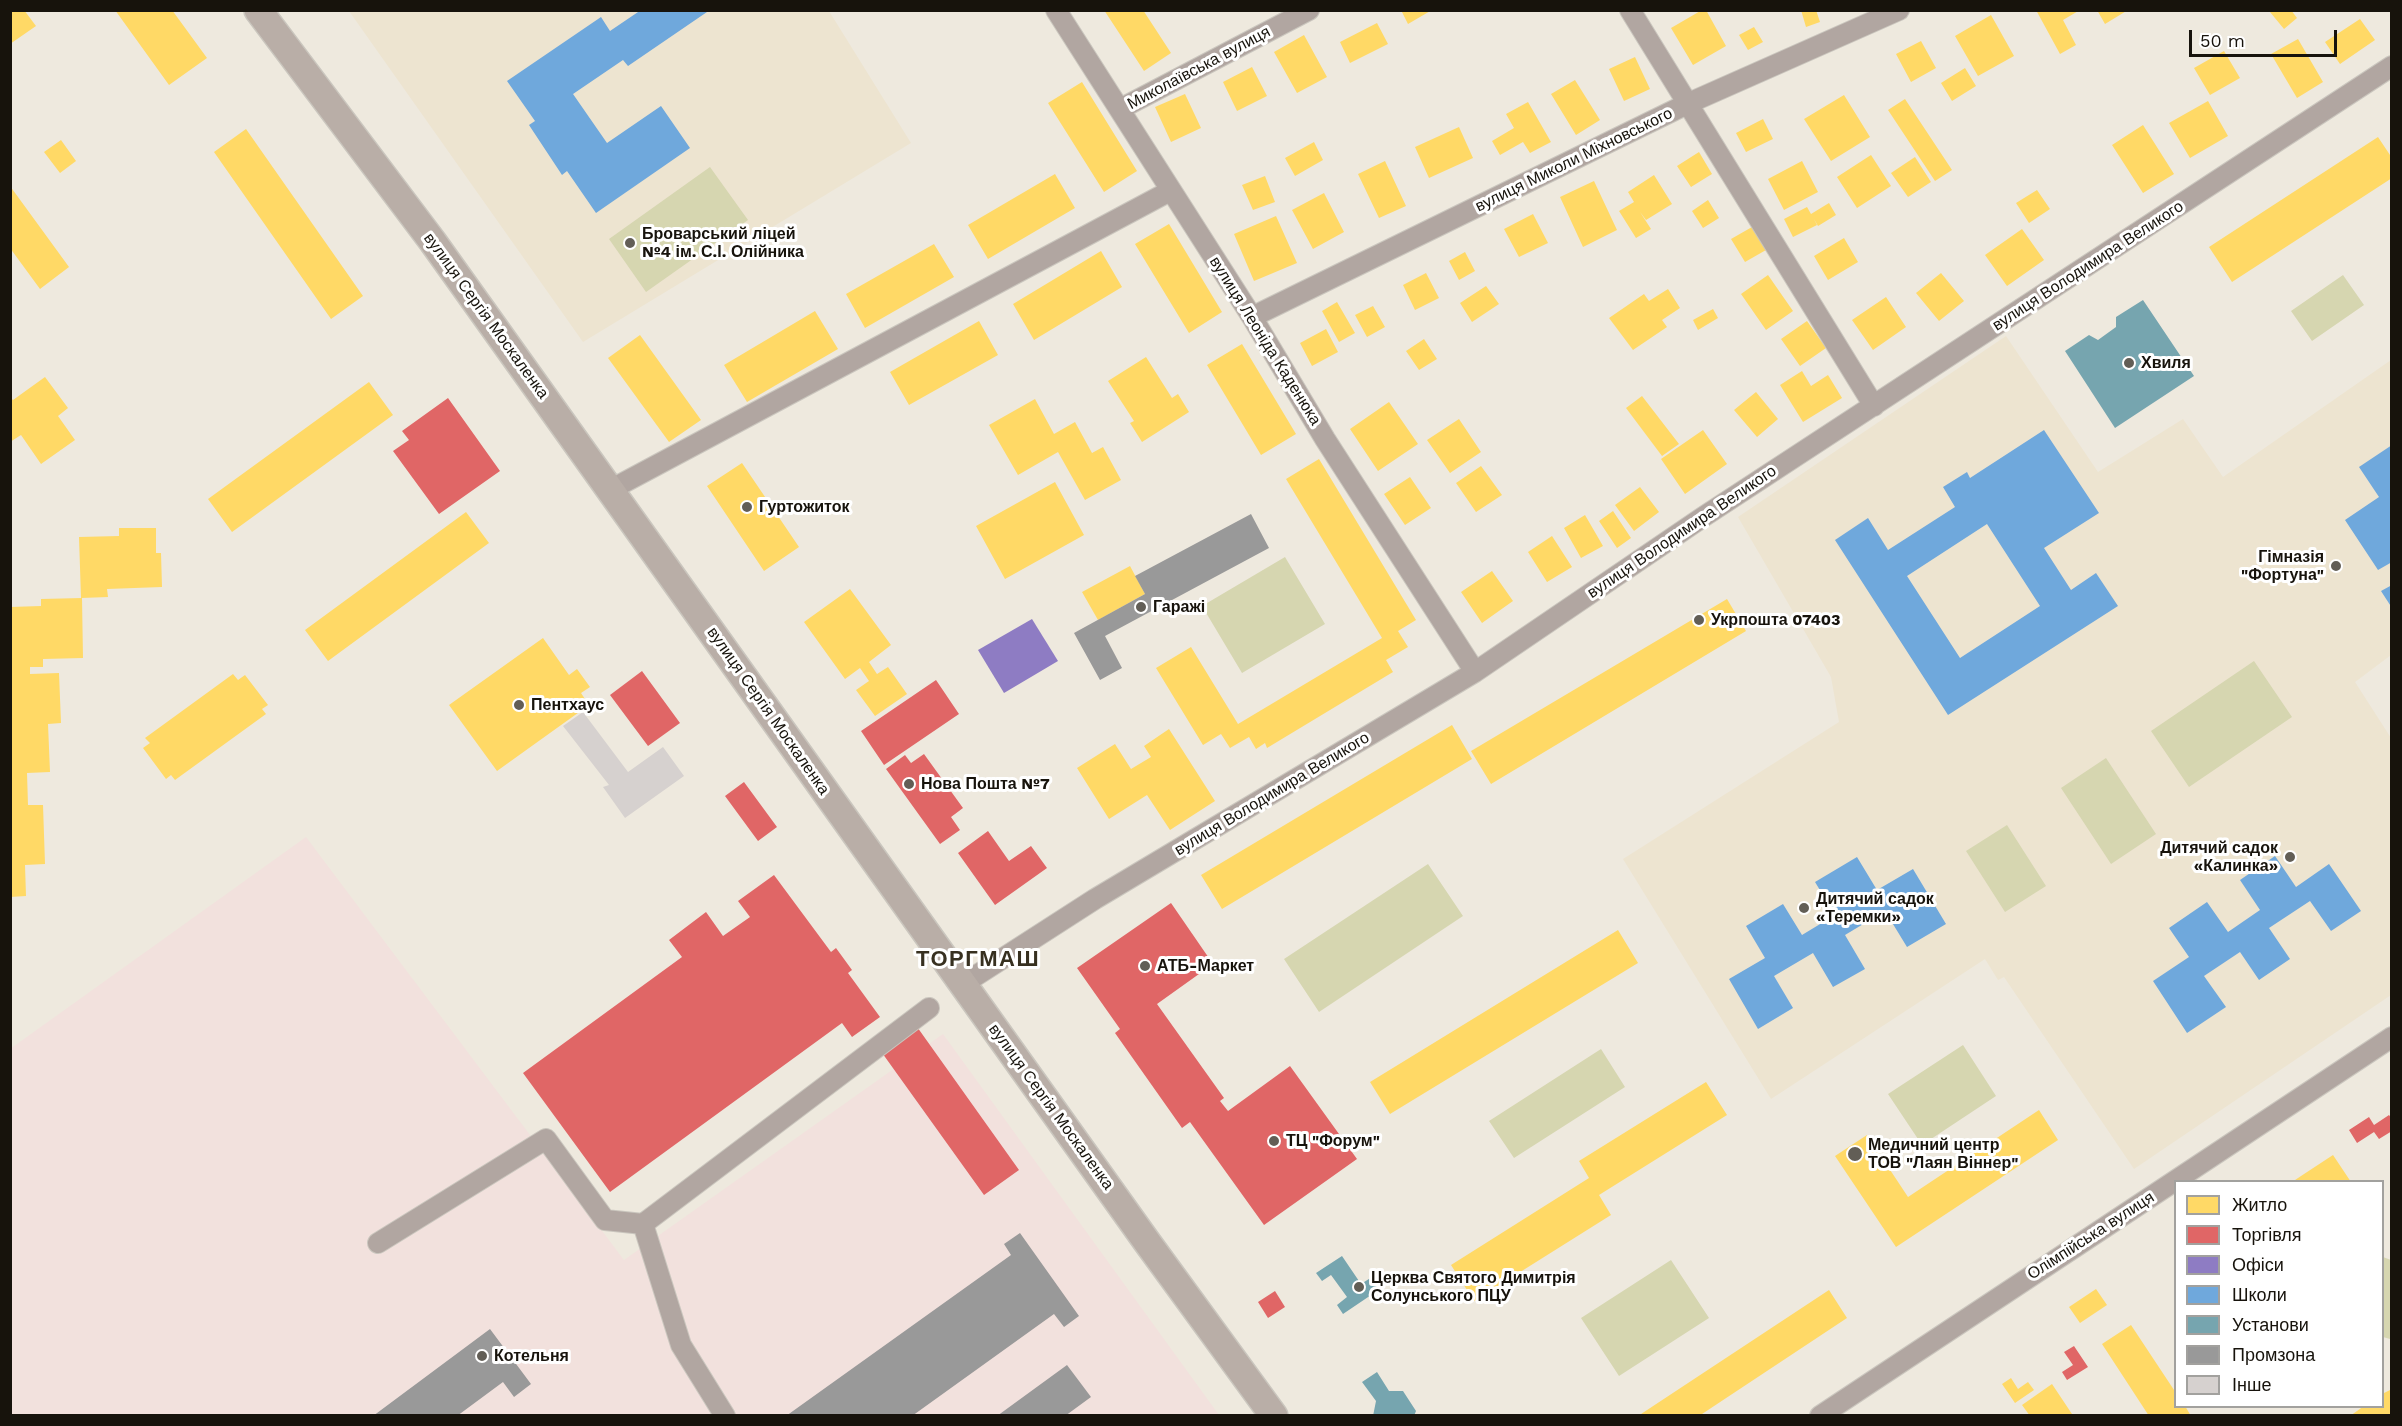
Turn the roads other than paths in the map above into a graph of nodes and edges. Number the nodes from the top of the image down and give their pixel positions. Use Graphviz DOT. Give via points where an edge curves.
graph roads {
  1 [pos="258,10"];
  2 [pos="1056,10"];
  3 [pos="1309,10"];
  4 [pos="1630,10"];
  5 [pos="1899,10"];
  6 [pos="2391,66"];
  7 [pos="1689,103"];
  8 [pos="1120,109"];
  9 [pos="1170,191"];
  10 [pos="1252,317"];
  11 [pos="1874,406"];
  12 [pos="610,490"];
  13 [pos="1474,672"];
  14 [pos="963,984"];
  15 [pos="929,1008"];
  16 [pos="2391,1037"];
  17 [pos="2176,1180"];
  18 [pos="2174,1181"];
  19 [pos="643,1224"];
  20 [pos="378,1243"];
  21 [pos="725,1416"];
  22 [pos="1274,1416"];
  23 [pos="1820,1416"];
  1 -- 12 [label="main road, вулиця Сергія Москаленка" via="433,242"];
  2 -- 8 [label="street, вулиця Леоніда Каденюка"];
  3 -- 8 [label="street, Миколаївська вулиця"];
  4 -- 7 [label="street"];
  5 -- 7 [label="street, вулиця Миколи Міхновського"];
  6 -- 11 [label="street, вулиця Володимира Великого"];
  7 -- 10 [label="street, вулиця Миколи Міхновського"];
  7 -- 11 [label="street"];
  8 -- 9 [label="street, вулиця Леоніда Каденюка"];
  9 -- 10 [label="street, вулиця Леоніда Каденюка"];
  9 -- 12 [label="street"];
  10 -- 13 [label="street, вулиця Леоніда Каденюка"];
  11 -- 13 [label="street, вулиця Володимира Великого"];
  12 -- 14 [label="main road, вулиця Сергія Москаленка"];
  13 -- 14 [label="street, вулиця Володимира Великого" via="1095,899"];
  14 -- 22 [label="main road, вулиця Сергія Москаленка"];
  15 -- 19 [label="street"];
  16 -- 17 [label="street, Олімпійська вулиця"];
  18 -- 23 [label="street, Олімпійська вулиця"];
  19 -- 20 [label="street" via="605,1220 546,1139"];
  19 -- 21 [label="street" via="681,1345"];
}
